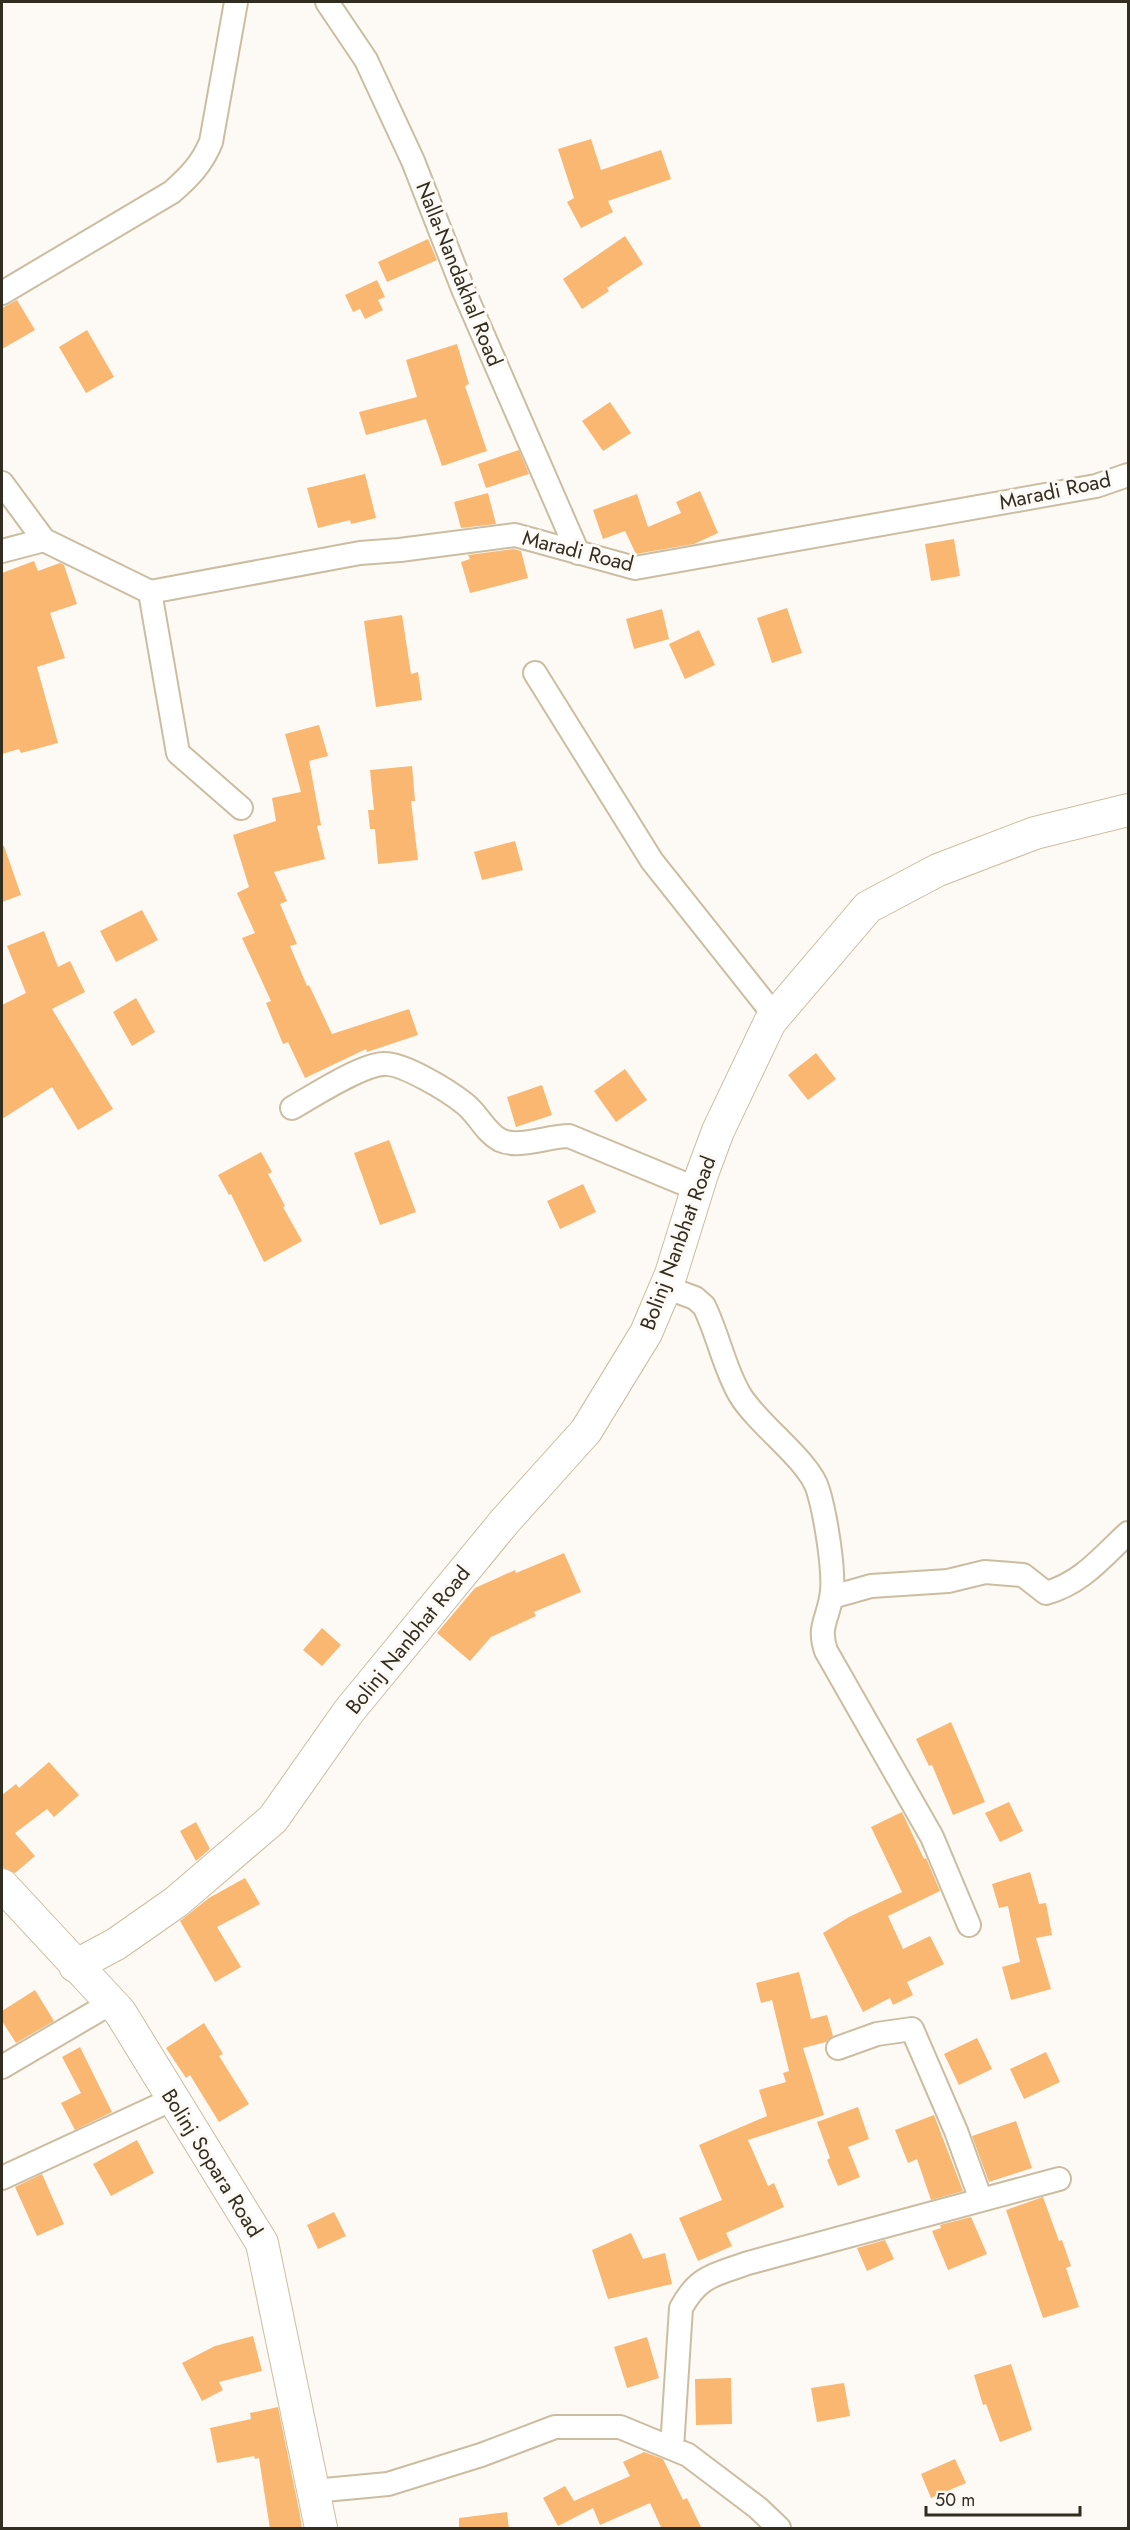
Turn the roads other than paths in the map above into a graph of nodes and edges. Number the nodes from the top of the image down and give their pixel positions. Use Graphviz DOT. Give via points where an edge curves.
graph roads {
  1 [pos="236,2"];
  2 [pos="327,2"];
  3 [pos="2,293"];
  4 [pos="1128,475"];
  5 [pos="2,483"];
  6 [pos="44,540"];
  7 [pos="2,551"];
  8 [pos="578,553"];
  9 [pos="150,592"];
  10 [pos="536,673"];
  11 [pos="241,808"];
  12 [pos="1128,810"];
  13 [pos="775,1016"];
  14 [pos="292,1108"];
  15 [pos="698,1190"];
  16 [pos="665,1287"];
  17 [pos="1128,1533"];
  18 [pos="832,1597"];
  19 [pos="2,1886"];
  20 [pos="969,1925"];
  21 [pos="75,1966"];
  22 [pos="111,2003"];
  23 [pos="837,2048"];
  24 [pos="2,2067"];
  25 [pos="173,2099"];
  26 [pos="2,2178"];
  27 [pos="1059,2179"];
  28 [pos="981,2200"];
  29 [pos="672,2448"];
  30 [pos="314,2491"];
  31 [pos="321,2529"];
  32 [pos="779,2529"];
  1 -- 3 [label="street" via="211,142 194,172 172,192"];
  2 -- 8 [label="street, Nalla-Nandakhal Road" via="366,60 413,161 463,289"];
  4 -- 8 [label="street, Maradi Road" via="1096,486 634,568"];
  5 -- 6 [label="street"];
  6 -- 7 [label="street"];
  6 -- 9 [label="street"];
  8 -- 9 [label="street, Maradi Road" via="515,535 360,553"];
  9 -- 11 [label="street" via="178,753"];
  10 -- 13 [label="street" via="652,861"];
  12 -- 13 [label="street, Bolinj Nanbhat Road" via="1035,833 938,870 885,897 868,907"];
  13 -- 15 [label="street, Bolinj Nanbhat Road" via="740,1081"];
  14 -- 15 [label="street" via="365,1069 383,1064 403,1066 465,1104 501,1140 516,1143 568,1136"];
  15 -- 16 [label="street, Bolinj Nanbhat Road"];
  16 -- 18 [label="street" via="695,1298 704,1306 740,1395 814,1479 830,1559"];
  16 -- 21 [label="street, Bolinj Nanbhat Road" via="646,1333 586,1431 505,1521 349,1711 273,1819 176,1902 116,1944"];
  17 -- 18 [label="street" via="1082,1577 1065,1588 1046,1593 1023,1575 986,1572 948,1581 871,1586"];
  18 -- 20 [label="street" via="822,1626 826,1651 932,1837"];
  19 -- 21 [label="street, Bolinj Sopara Road"];
  21 -- 22 [label="street, Bolinj Sopara Road"];
  22 -- 24 [label="street"];
  22 -- 25 [label="street, Bolinj Sopara Road"];
  23 -- 28 [label="street" via="877,2034 912,2030"];
  25 -- 26 [label="street"];
  25 -- 30 [label="street, Bolinj Sopara Road" via="262,2243"];
  27 -- 28 [label="street"];
  28 -- 29 [label="street" via="748,2263 713,2275 692,2288 681,2308"];
  29 -- 30 [label="street" via="620,2427 555,2427 388,2484"];
  29 -- 32 [label="street" via="688,2455 758,2508"];
  30 -- 31 [label="street, Bolinj Sopara Road"];
}
